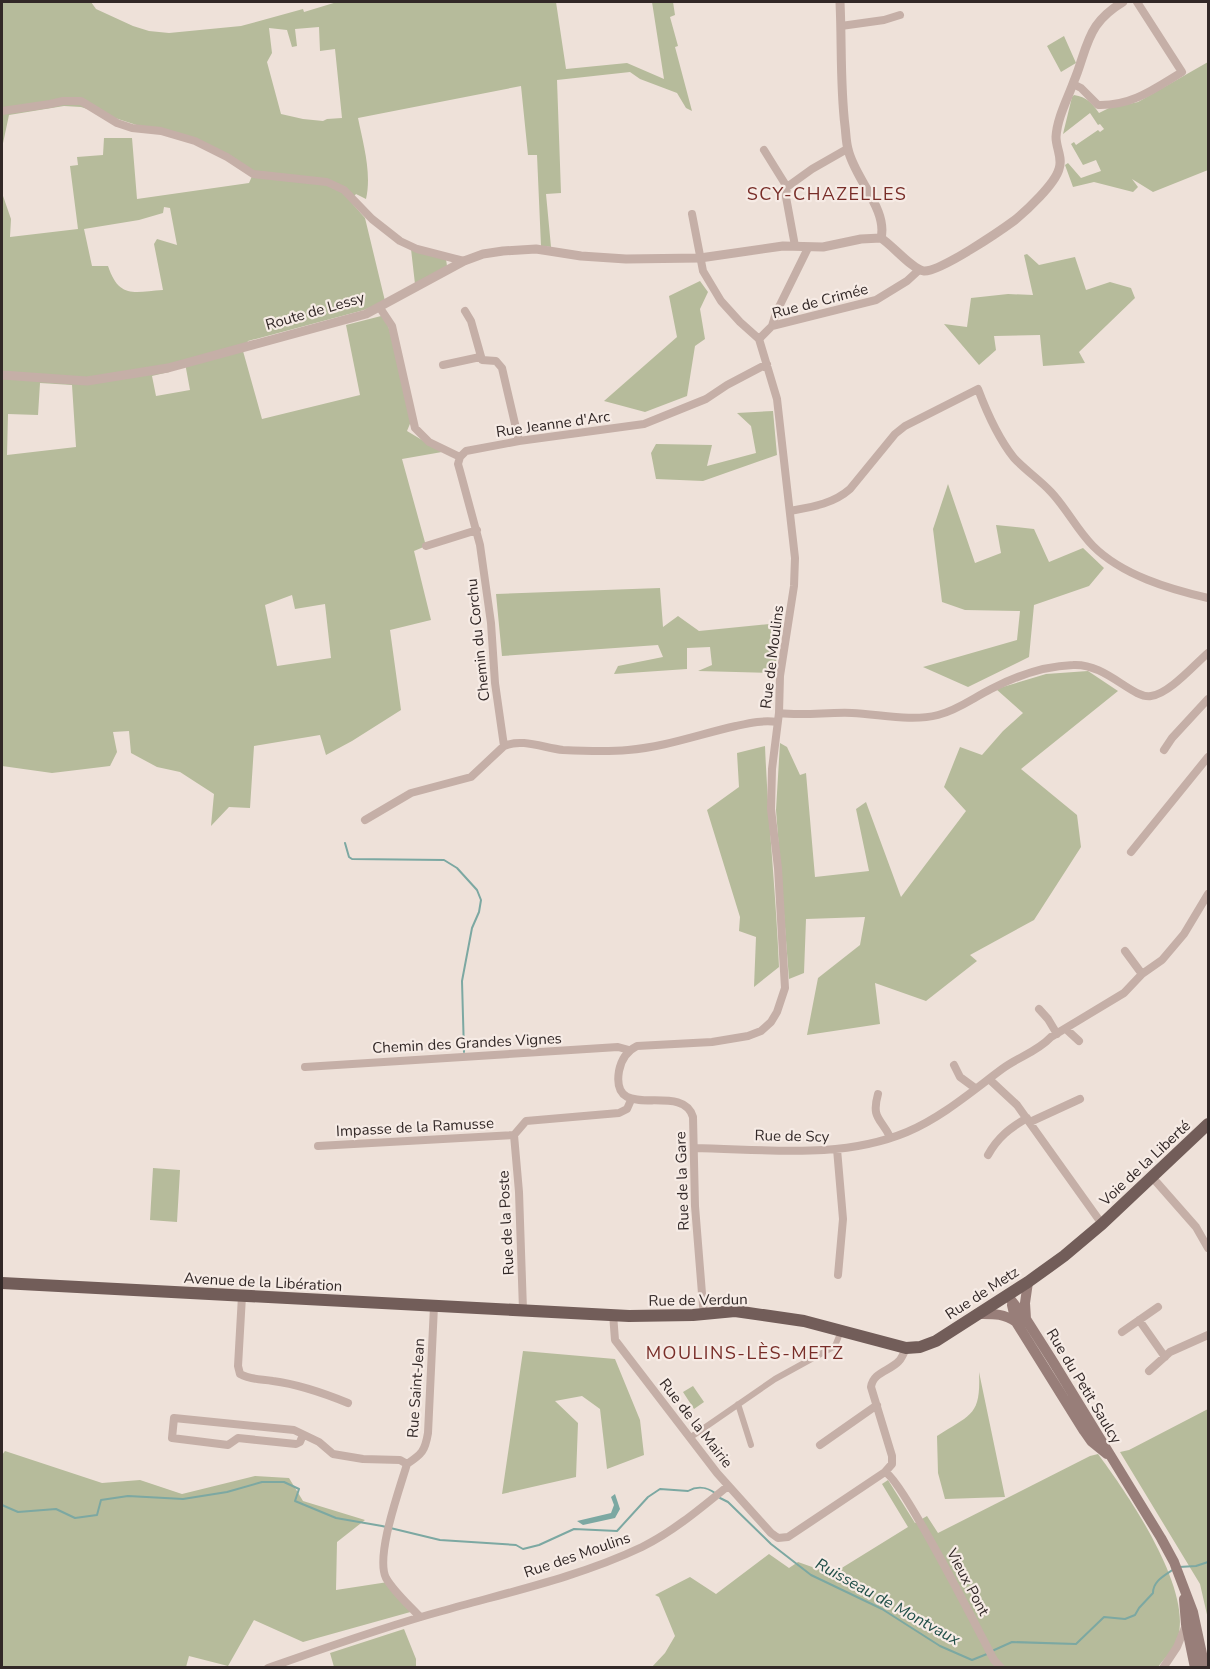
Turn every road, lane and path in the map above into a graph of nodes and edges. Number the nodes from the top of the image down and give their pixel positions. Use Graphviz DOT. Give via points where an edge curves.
graph roads {
  1 [pos="840,2"];
  2 [pos="1123,2"];
  3 [pos="1137,2"];
  4 [pos="900,15"];
  5 [pos="841,26"];
  6 [pos="1073,84"];
  7 [pos="2,111"];
  8 [pos="848,149"];
  9 [pos="764,150"];
  10 [pos="787,187"];
  11 [pos="693,214"];
  12 [pos="881,238"];
  13 [pos="795,246"];
  14 [pos="808,248"];
  15 [pos="700,258"];
  16 [pos="464,261"];
  17 [pos="919,270"];
  18 [pos="380,308"];
  19 [pos="465,311"];
  20 [pos="772,326"];
  21 [pos="759,339"];
  22 [pos="480,357"];
  23 [pos="767,364"];
  24 [pos="443,365"];
  25 [pos="2,375"];
  26 [pos="519,441"];
  27 [pos="460,457"];
  28 [pos="790,511"];
  29 [pos="477,531"];
  30 [pos="426,546"];
  31 [pos="1209,598"];
  32 [pos="1209,653"];
  33 [pos="1209,699"];
  34 [pos="779,713"];
  35 [pos="777,722"];
  36 [pos="504,746"];
  37 [pos="1164,750"];
  38 [pos="1209,757"];
  39 [pos="365,820"];
  40 [pos="1131,852"];
  41 [pos="1209,894"];
  42 [pos="1201,909"];
  43 [pos="1209,914"];
  44 [pos="1125,951"];
  45 [pos="1142,974"];
  46 [pos="1039,1009"];
  47 [pos="1066,1029"];
  48 [pos="1057,1034"];
  49 [pos="1079,1041"];
  50 [pos="629,1050"];
  51 [pos="954,1065"];
  52 [pos="305,1066"];
  53 [pos="989,1079"];
  54 [pos="975,1088"];
  55 [pos="878,1094"];
  56 [pos="1080,1099"];
  57 [pos="631,1100"];
  58 [pos="1028,1120"];
  59 [pos="1209,1124"];
  60 [pos="514,1135"];
  61 [pos="890,1137"];
  62 [pos="318,1146"];
  63 [pos="694,1148"];
  64 [pos="837,1149"];
  65 [pos="988,1155"];
  66 [pos="1152,1177"];
  67 [pos="1102,1224"];
  68 [pos="1209,1248"];
  69 [pos="838,1275"];
  70 [pos="1028,1282"];
  71 [pos="2,1283"];
  72 [pos="242,1296"];
  73 [pos="1010,1299"];
  74 [pos="434,1306"];
  75 [pos="1158,1307"];
  76 [pos="523,1310"];
  77 [pos="614,1314"];
  78 [pos="705,1314"];
  79 [pos="977,1314"];
  80 [pos="1139,1320"];
  81 [pos="1021,1321"];
  82 [pos="841,1331"];
  83 [pos="1122,1332"];
  84 [pos="1209,1335"];
  85 [pos="906,1348"];
  86 [pos="1165,1357"];
  87 [pos="1149,1371"];
  88 [pos="348,1403"];
  89 [pos="738,1404"];
  90 [pos="877,1405"];
  91 [pos="303,1435"];
  92 [pos="691,1437"];
  93 [pos="751,1445"];
  94 [pos="820,1445"];
  95 [pos="407,1464"];
  96 [pos="885,1473"];
  97 [pos="728,1486"];
  98 [pos="1183,1590"];
  99 [pos="420,1617"];
  100 [pos="1186,1623"];
  101 [pos="268,1668"];
  102 [pos="1001,1668"];
  103 [pos="1163,1668"];
  104 [pos="1195,1668"];
  105 [pos="1205,1668"];
  1 -- 5 [label="street"];
  2 -- 6 [label="street" via="1097,25"];
  3 -- 6 [label="street" via="1182,72 1137,99 1108,105 1098,105"];
  4 -- 5 [label="street"];
  5 -- 8 [label="street" via="842,101"];
  6 -- 17 [label="street" via="1056,137 1059,170 1032,204 1014,221 956,258 932,270"];
  7 -- 16 [label="street" via="72,100 88,104 117,123 195,141 261,176 327,182 352,197 400,241"];
  8 -- 10 [label="street"];
  8 -- 12 [label="street" via="855,171 880,216"];
  9 -- 10 [label="street"];
  10 -- 13 [label="street"];
  11 -- 15 [label="street"];
  12 -- 14 [label="street, Route de Lessy"];
  12 -- 17 [label="street"];
  13 -- 14 [label="street, Route de Lessy"];
  13 -- 15 [label="street, Route de Lessy"];
  14 -- 20 [label="street"];
  15 -- 16 [label="street, Route de Lessy" via="614,259 536,249 483,254"];
  15 -- 21 [label="street" via="703,271 721,301"];
  16 -- 18 [label="street, Route de Lessy"];
  17 -- 20 [label="street, Rue de Crimée" via="876,300"];
  18 -- 25 [label="street, Route de Lessy" via="150,372 87,381"];
  18 -- 27 [label="street" via="392,326 415,428 429,442"];
  19 -- 22 [label="street"];
  20 -- 21 [label="street, Rue de Crimée"];
  21 -- 23 [label="street, Rue de Moulins"];
  22 -- 24 [label="street"];
  22 -- 26 [label="street" via="500,364"];
  23 -- 26 [label="street, Rue Jeanne d'Arc" via="706,399 644,424"];
  23 -- 28 [label="street, Rue de Moulins" via="777,399"];
  26 -- 27 [label="street, Rue Jeanne d'Arc" via="466,451"];
  27 -- 29 [label="street" via="458,464"];
  28 -- 31 [label="street" via="842,496 905,426 978,389 1011,454 1049,489 1106,558 1146,578"];
  28 -- 34 [label="street, Rue de Moulins" via="794,586 780,676"];
  29 -- 30 [label="street"];
  29 -- 36 [label="street, Chemin du Corchu"];
  32 -- 34 [label="street" via="1153,696 1138,694 1100,670 1079,664 1017,676 938,715"];
  33 -- 37 [label="street"];
  34 -- 35 [label="street, Rue de Moulins"];
  35 -- 36 [label="street" via="760,721 625,751 562,750 517,743"];
  35 -- 50 [label="street, Rue de Moulins" via="771,809 785,988 777,1012 771,1022 748,1036 705,1043 637,1046"];
  36 -- 39 [label="street" via="471,777 411,793"];
  38 -- 40 [label="street"];
  41 -- 42 [label="street"];
  42 -- 43 [label="street"];
  42 -- 45 [label="street" via="1162,960"];
  44 -- 45 [label="street"];
  45 -- 47 [label="street" via="1124,993"];
  46 -- 48 [label="street"];
  47 -- 48 [label="street"];
  47 -- 49 [label="street"];
  48 -- 53 [label="street"];
  50 -- 52 [label="street, Chemin des Grandes Vignes" via="618,1047"];
  50 -- 57 [label="street" via="621,1062 618,1084 621,1094"];
  51 -- 54 [label="street" via="960,1077"];
  53 -- 54 [label="street"];
  53 -- 58 [label="street"];
  54 -- 61 [label="street" via="947,1111"];
  55 -- 61 [label="street" via="878,1120"];
  56 -- 58 [label="street"];
  57 -- 60 [label="street" via="627,1109 619,1113 526,1121"];
  57 -- 63 [label="street, Rue de la Gare" via="678,1101 688,1106 693,1117"];
  58 -- 65 [label="street" via="1006,1132"];
  58 -- 67 [label="street"];
  59 -- 66 [label="main road, Voie de la Liberté"];
  60 -- 62 [label="street, Impasse de la Ramusse"];
  60 -- 76 [label="street, Rue de la Poste"];
  61 -- 64 [label="street"];
  63 -- 64 [label="street, Rue de Scy"];
  63 -- 78 [label="street, Rue de la Gare"];
  64 -- 69 [label="street, Rue de Scy" via="843,1220"];
  66 -- 67 [label="main road, Voie de la Liberté"];
  66 -- 68 [label="street" via="1196,1227"];
  67 -- 70 [label="main road, Rue de Metz"];
  70 -- 73 [label="main road, Rue de Metz"];
  70 -- 81 [label="main road"];
  71 -- 72 [label="main road, Avenue de la Libération"];
  72 -- 74 [label="main road, Avenue de la Libération"];
  72 -- 88 [label="street" via="240,1374"];
  73 -- 79 [label="main road, Rue de Metz"];
  73 -- 81 [label="main road, Rue du Petit Saulcy"];
  74 -- 76 [label="main road, Avenue de la Libération"];
  74 -- 95 [label="street, Rue Saint-Jean" via="428,1433 421,1454"];
  75 -- 80 [label="street"];
  76 -- 77 [label="main road, Rue de Verdun"];
  77 -- 78 [label="main road, Rue de Verdun"];
  77 -- 92 [label="street, Rue de la Mairie" via="615,1340"];
  78 -- 82 [label="main road, Rue de Verdun" via="751,1313"];
  79 -- 81 [label="main road" via="997,1313"];
  79 -- 85 [label="main road, Rue de Metz" via="936,1341"];
  80 -- 83 [label="street"];
  80 -- 86 [label="street"];
  81 -- 98 [label="main road, Rue du Petit Saulcy" via="1084,1431 1110,1456 1161,1538"];
  82 -- 85 [label="main road, Rue de Verdun"];
  82 -- 89 [label="street" via="835,1346"];
  84 -- 86 [label="street"];
  85 -- 90 [label="street" via="897,1364 875,1377 871,1388"];
  86 -- 87 [label="street"];
  89 -- 92 [label="street"];
  89 -- 93 [label="street"];
  90 -- 94 [label="street"];
  90 -- 96 [label="street" via="892,1456 892,1464"];
  91 -- 91 [label="street" via="294,1430 174,1418 172,1438 228,1445 238,1438 296,1444"];
  91 -- 95 [label="street" via="333,1454 400,1460"];
  92 -- 97 [label="street, Rue de la Mairie"];
  95 -- 99 [label="street" via="387,1533 383,1566 391,1585"];
  96 -- 97 [label="street, Rue de la Mairie" via="783,1538 774,1536"];
  96 -- 102 [label="street, Vieux Pont" via="892,1477 917,1517"];
  97 -- 99 [label="street, Rue des Moulins" via="685,1521 643,1546 557,1579"];
  98 -- 100 [label="main road"];
  98 -- 105 [label="main road" via="1193,1611"];
  99 -- 101 [label="street, Rue des Moulins"];
  100 -- 103 [label="street"];
  100 -- 104 [label="main road"];
}
